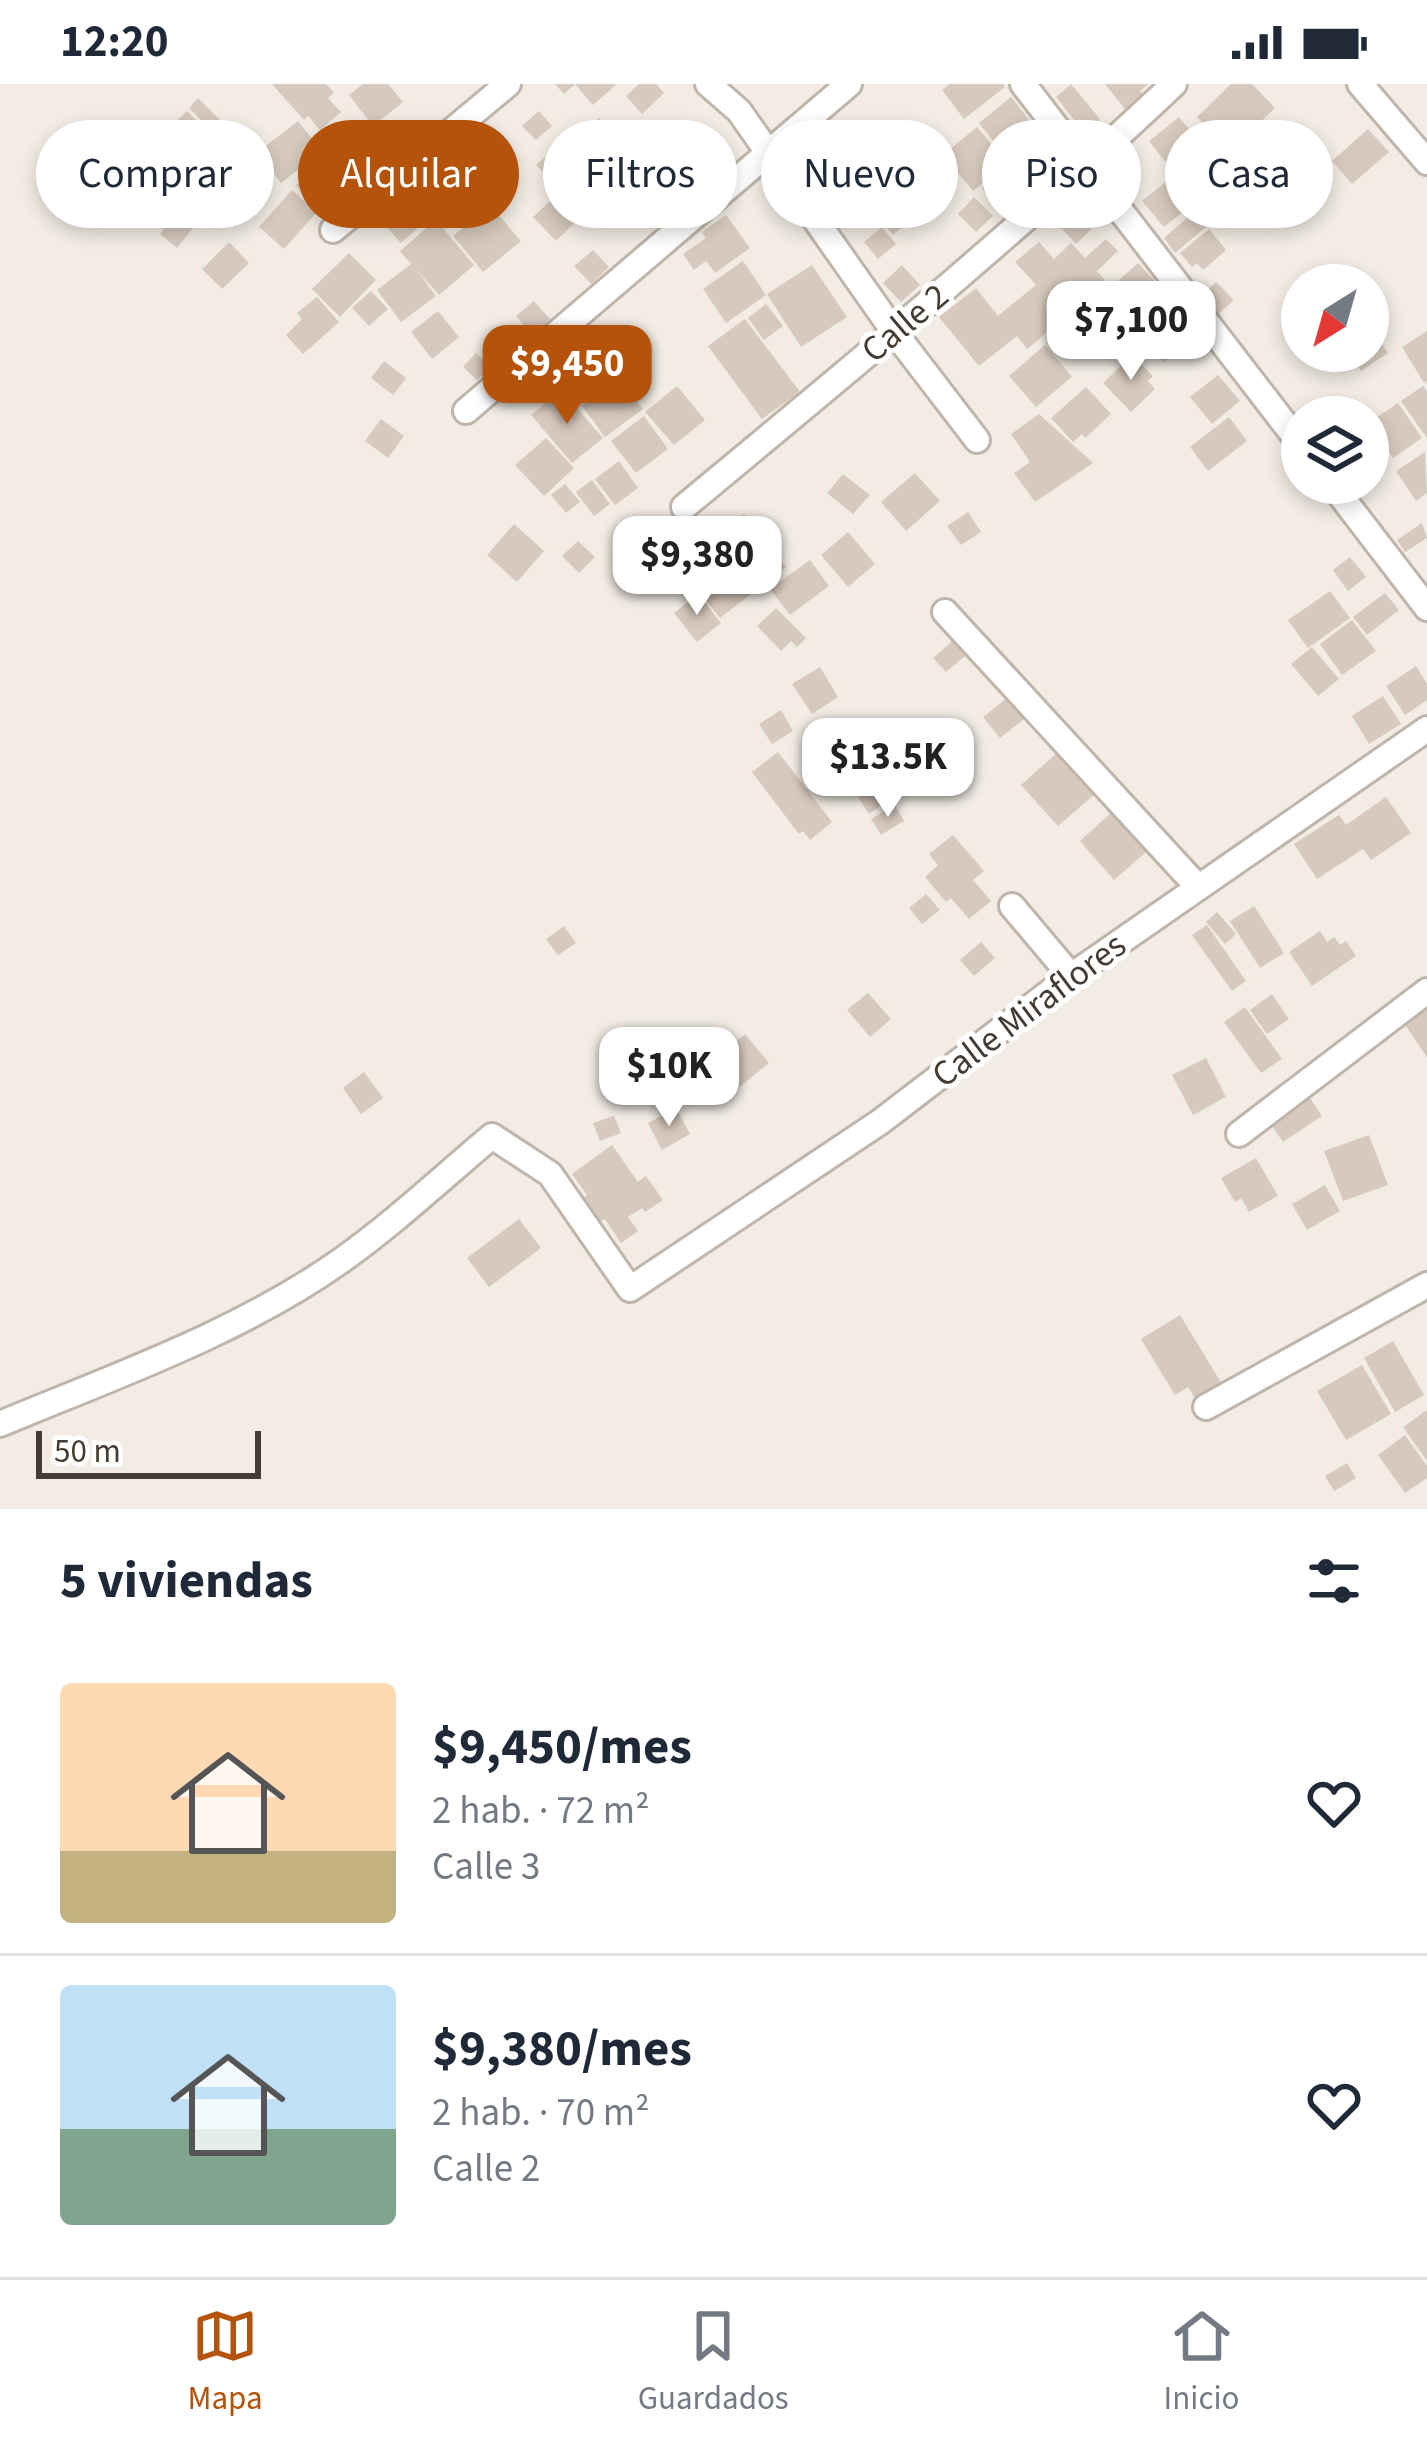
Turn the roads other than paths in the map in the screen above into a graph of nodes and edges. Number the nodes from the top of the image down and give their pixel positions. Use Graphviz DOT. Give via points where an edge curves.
graph roads {
  1 [pos="508,84"];
  2 [pos="708,84"];
  3 [pos="850,84"];
  4 [pos="1023,84"];
  5 [pos="1174,84"];
  6 [pos="1360,84"];
  7 [pos="808,120"];
  8 [pos="1051,120"];
  9 [pos="1136,120"];
  10 [pos="761,144"];
  11 [pos="761,160"];
  12 [pos="1427,162"];
  13 [pos="821,228"];
  14 [pos="1016,228"];
  15 [pos="1134,228"];
  16 [pos="333,230"];
  17 [pos="895,333"];
  18 [pos="466,411"];
  19 [pos="1281,419"];
  20 [pos="977,440"];
  21 [pos="1347,504"];
  22 [pos="683,506"];
  23 [pos="1427,608"];
  24 [pos="945,612"];
  25 [pos="1427,729"];
  26 [pos="1197,886"];
  27 [pos="1012,906"];
  28 [pos="1071,976"];
  29 [pos="1427,991"];
  30 [pos="1239,1134"];
  31 [pos="1427,1285"];
  32 [pos="1206,1407"];
  33 [pos="0,1424"];
  1 -- 16 [label="street"];
  2 -- 10 [label="street"];
  3 -- 7 [label="street"];
  4 -- 8 [label="street"];
  5 -- 9 [label="street, Calle 2"];
  6 -- 12 [label="street"];
  11 -- 18 [label="street"];
  13 -- 17 [label="street"];
  14 -- 17 [label="street, Calle 2"];
  15 -- 19 [label="street"];
  17 -- 20 [label="street"];
  17 -- 22 [label="street, Calle 2"];
  21 -- 23 [label="street"];
  24 -- 26 [label="street"];
  25 -- 26 [label="street, Calle Miraflores"];
  26 -- 28 [label="street, Calle Miraflores"];
  27 -- 28 [label="street"];
  28 -- 33 [label="street, Calle Miraflores" via="880,1122 630,1289 550,1174 492,1136 341,1261 277,1299"];
  29 -- 30 [label="street"];
  31 -- 32 [label="street"];
}
